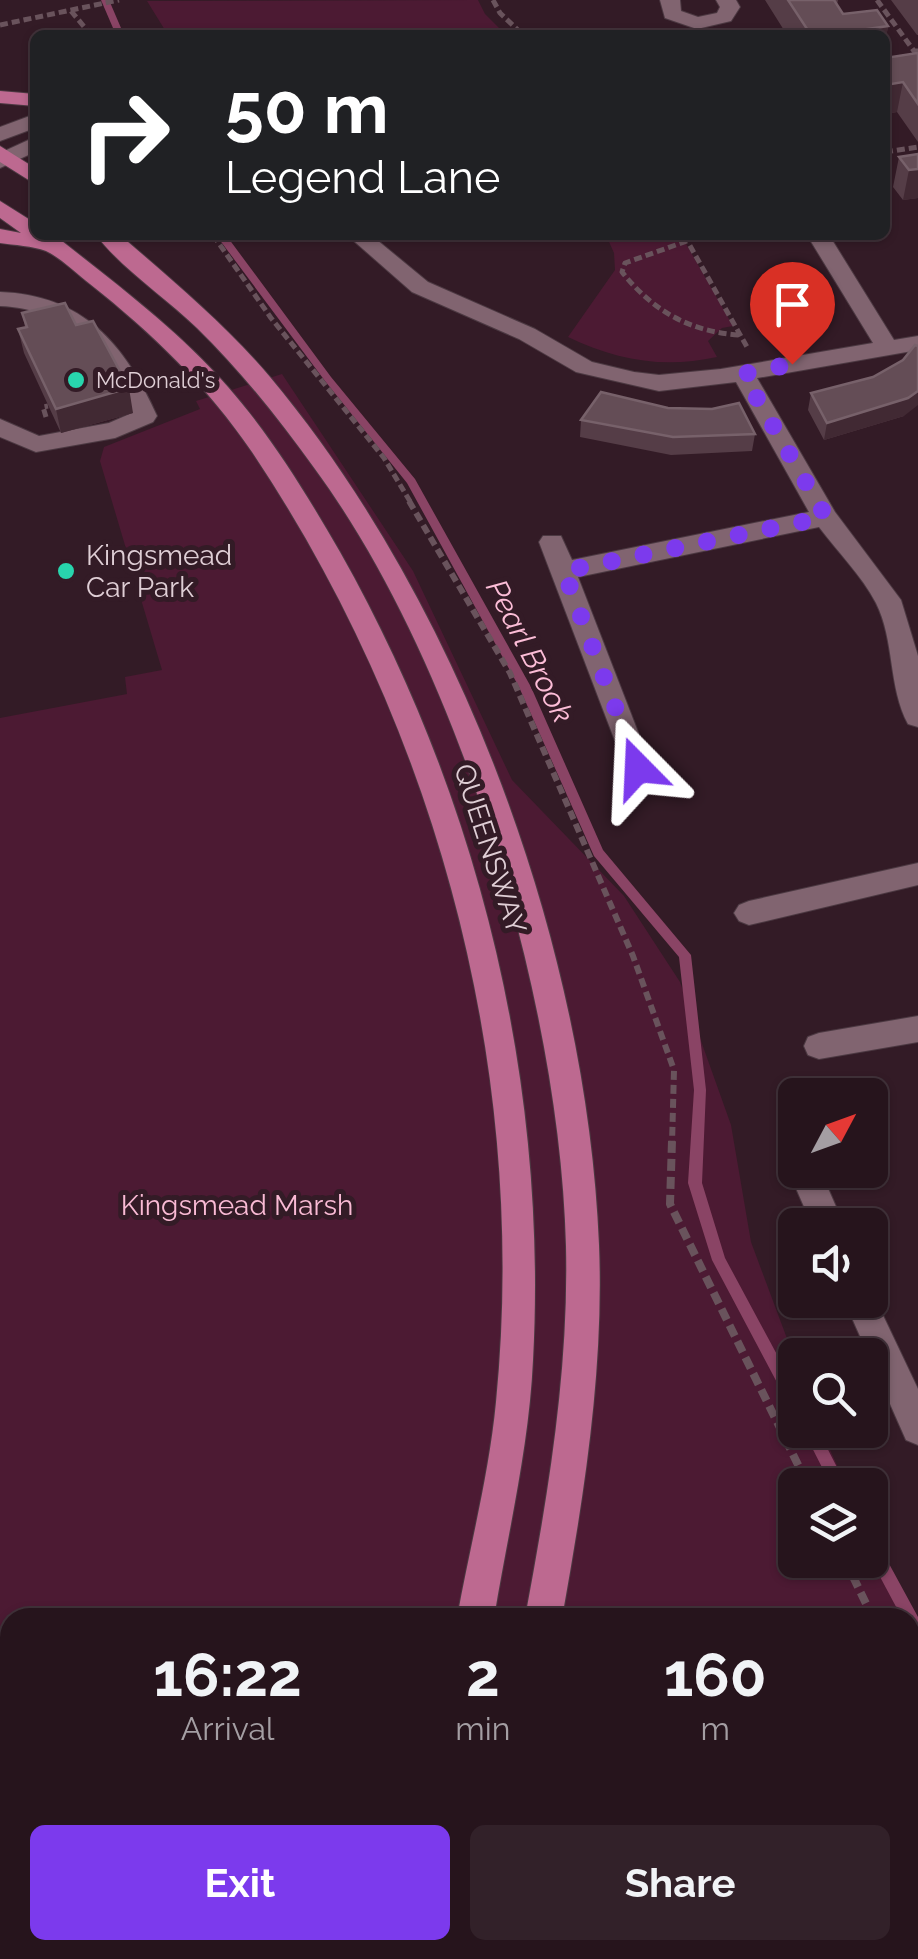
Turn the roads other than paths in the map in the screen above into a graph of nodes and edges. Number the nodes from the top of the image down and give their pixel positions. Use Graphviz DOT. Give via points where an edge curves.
graph roads {
  1 [pos="670,0"];
  2 [pos="726,0"];
  3 [pos="700,29"];
  4 [pos="0,97"];
  5 [pos="30,100"];
  6 [pos="30,125"];
  7 [pos="30,144"];
  8 [pos="2,152"];
  9 [pos="30,174"];
  10 [pos="0,208"];
  11 [pos="30,229"];
  12 [pos="0,236"];
  13 [pos="30,237"];
  14 [pos="45,240"];
  15 [pos="113,240"];
  16 [pos="364,240"];
  17 [pos="821,240"];
  18 [pos="0,299"];
  19 [pos="0,312"];
  20 [pos="64,312"];
  21 [pos="918,342"];
  22 [pos="888,348"];
  23 [pos="751,372"];
  24 [pos="0,404"];
  25 [pos="0,415"];
  26 [pos="0,428"];
  27 [pos="826,517"];
  28 [pos="552,542"];
  29 [pos="564,571"];
  30 [pos="918,594"];
  31 [pos="888,600"];
  32 [pos="918,717"];
  33 [pos="638,768"];
  34 [pos="918,874"];
  35 [pos="749,913"];
  36 [pos="918,1029"];
  37 [pos="819,1046"];
  38 [pos="868,1318"];
  39 [pos="918,1428"];
  40 [pos="477,1608"];
  41 [pos="545,1608"];
  1 -- 3 [label="street" via="672,14"];
  2 -- 3 [label="street" via="724,17"];
  4 -- 5 [label="highway"];
  6 -- 8 [label="street"];
  7 -- 8 [label="street"];
  8 -- 9 [label="highway"];
  10 -- 11 [label="highway, QUEENSWAY"];
  12 -- 13 [label="highway"];
  14 -- 40 [label="highway, QUEENSWAY" via="116,292 225,400 313,528 435,793 491,982 518,1236 513,1406"];
  15 -- 41 [label="highway, QUEENSWAY" via="218,335 341,489 426,643 516,868 544,970 579,1193 582,1292 574,1426"];
  16 -- 23 [label="street" via="420,286 584,367 660,383"];
  17 -- 22 [label="street"];
  18 -- 20 [label="street" via="36,301"];
  19 -- 20 [label="street" via="28,320"];
  20 -- 26 [label="street" via="103,344 146,416 116,430 36,444"];
  21 -- 22 [label="street"];
  22 -- 23 [label="street"];
  23 -- 27 [label="street"];
  24 -- 25 [label="street"];
  27 -- 29 [label="street"];
  27 -- 31 [label="street"];
  28 -- 29 [label="street"];
  29 -- 33 [label="street"];
  30 -- 31 [label="street"];
  31 -- 32 [label="street"];
  34 -- 35 [label="street"];
  36 -- 37 [label="street"];
  38 -- 39 [label="street"];
}
